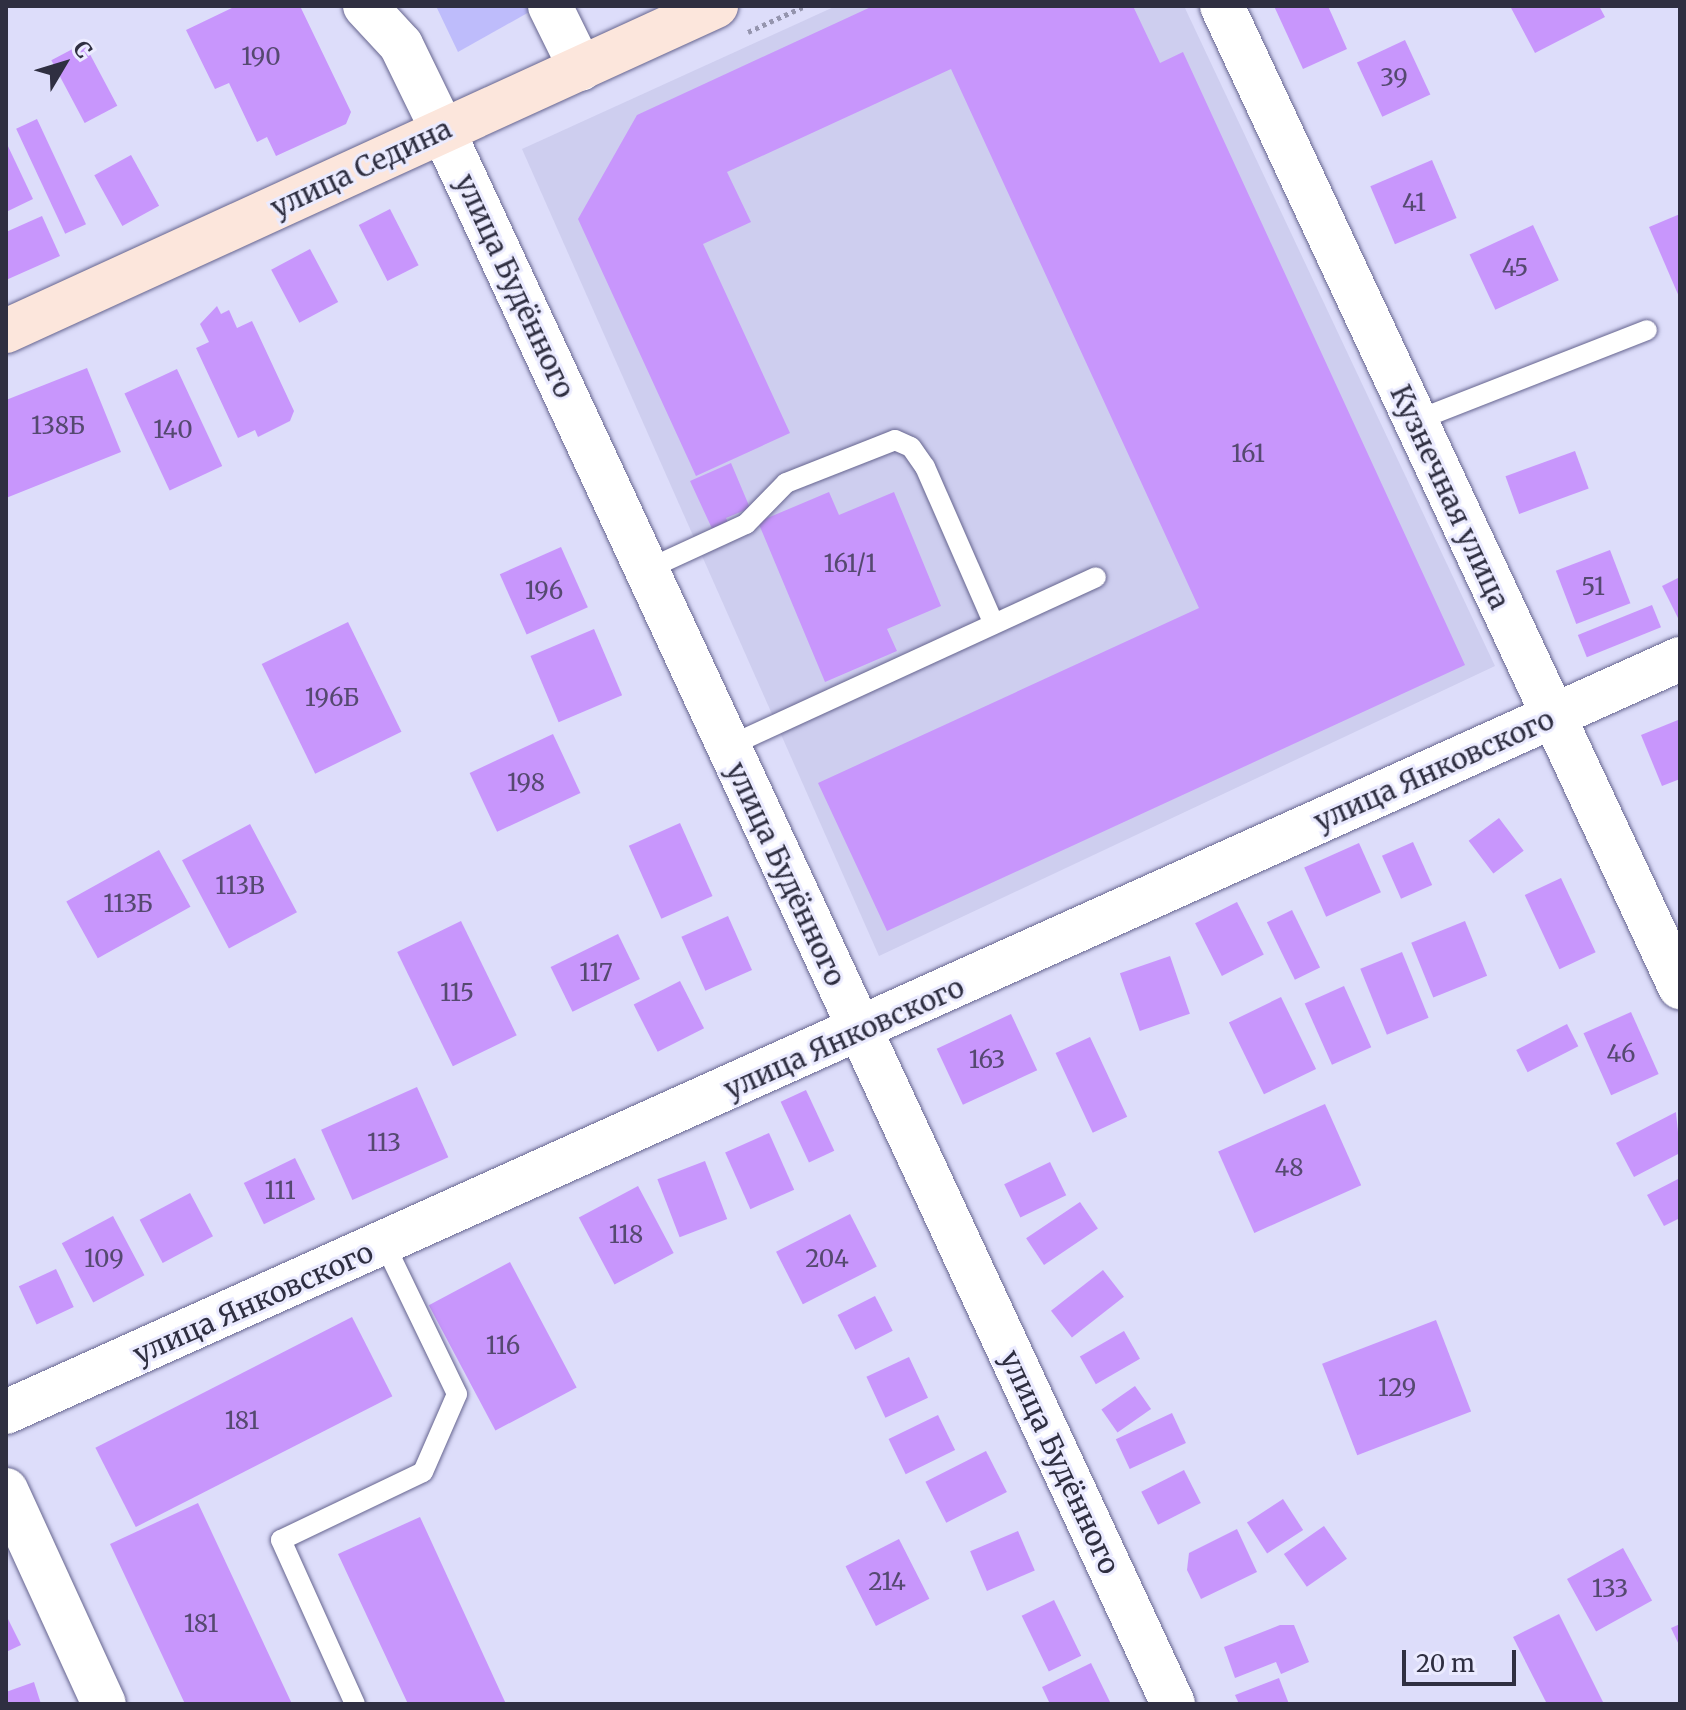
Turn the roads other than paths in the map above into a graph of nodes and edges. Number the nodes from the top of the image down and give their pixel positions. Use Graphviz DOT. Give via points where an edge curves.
graph roads {
  1 [pos="365,6"];
  2 [pos="550,6"];
  3 [pos="716,6"];
  4 [pos="1222,6"];
  5 [pos="399,25"];
  6 [pos="581,69"];
  7 [pos="443,131"];
  8 [pos="1647,330"];
  9 [pos="6,331"];
  10 [pos="1415,421"];
  11 [pos="646,570"];
  12 [pos="1096,577"];
  13 [pos="993,622"];
  14 [pos="1680,659"];
  15 [pos="1552,717"];
  16 [pos="727,747"];
  17 [pos="1680,987"];
  18 [pos="859,1032"];
  19 [pos="385,1245"];
  20 [pos="6,1412"];
  21 [pos="6,1490"];
  22 [pos="104,1704"];
  23 [pos="355,1704"];
  24 [pos="1173,1704"];
  1 -- 5 [label="street, улица Будённого"];
  2 -- 6 [label="street"];
  3 -- 6 [label="main road, улица Седина"];
  4 -- 10 [label="street, Кузнечная улица"];
  5 -- 7 [label="street, улица Будённого"];
  6 -- 7 [label="main road, улица Седина"];
  7 -- 9 [label="main road, улица Седина"];
  7 -- 11 [label="street, улица Будённого"];
  8 -- 10 [label="lane"];
  10 -- 15 [label="street, Кузнечная улица"];
  11 -- 13 [label="lane" via="746,524 786,483 895,440 911,447 925,467"];
  11 -- 16 [label="street, улица Будённого"];
  12 -- 13 [label="lane"];
  13 -- 16 [label="lane"];
  14 -- 15 [label="street, улица Янковского"];
  15 -- 17 [label="street, Кузнечная улица"];
  15 -- 18 [label="street, улица Янковского"];
  16 -- 18 [label="street, улица Будённого"];
  18 -- 19 [label="street, улица Янковского"];
  18 -- 24 [label="street, улица Будённого"];
  19 -- 20 [label="street, улица Янковского"];
  19 -- 23 [label="lane" via="457,1394 423,1472 281,1540"];
  21 -- 22 [label="street"];
}
